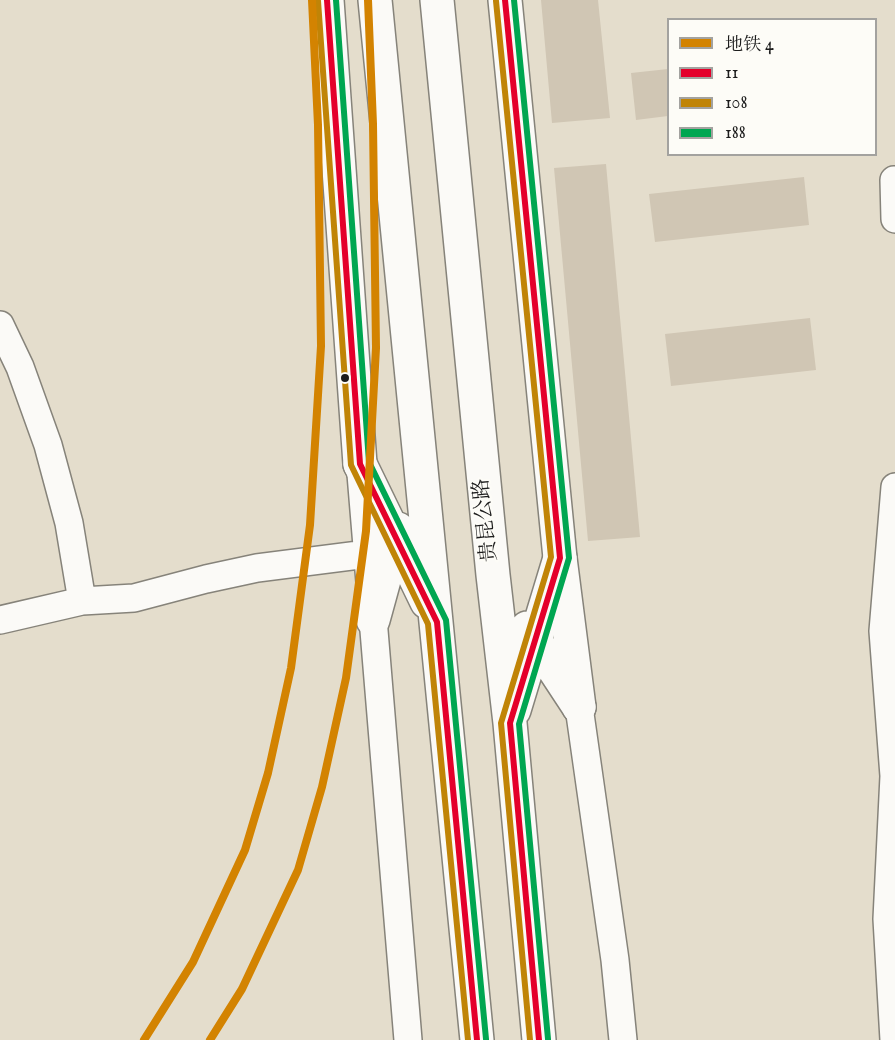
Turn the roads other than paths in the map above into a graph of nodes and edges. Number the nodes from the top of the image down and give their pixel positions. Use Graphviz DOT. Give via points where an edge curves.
graph roads {
  1 [pos="327,0"];
  2 [pos="375,0"];
  3 [pos="437,0"];
  4 [pos="505,0"];
  5 [pos="894,180"];
  6 [pos="895,219"];
  7 [pos="0,325"];
  8 [pos="420,452"];
  9 [pos="360,464"];
  10 [pos="895,487"];
  11 [pos="396,538"];
  12 [pos="367,554"];
  13 [pos="560,558"];
  14 [pos="493,575"];
  15 [pos="82,601"];
  16 [pos="0,620"];
  17 [pos="373,620"];
  18 [pos="437,622"];
  19 [pos="535,641"];
  20 [pos="579,707"];
  21 [pos="510,723"];
  22 [pos="408,1040"];
  23 [pos="477,1040"];
  24 [pos="539,1040"];
  25 [pos="623,1040"];
  26 [pos="894,1040"];
  1 -- 9 [label="main road"];
  2 -- 8 [label="main road"];
  3 -- 14 [label="main road, 贵昆公路"];
  4 -- 13 [label="main road"];
  5 -- 6 [label="street"];
  7 -- 15 [label="street" via="48,445 69,523"];
  8 -- 11 [label="main road"];
  8 -- 18 [label="main road"];
  9 -- 11 [label="main road"];
  9 -- 12 [label="street"];
  10 -- 26 [label="street" via="883,631 894,776 887,919"];
  11 -- 17 [label="main road"];
  11 -- 18 [label="main road"];
  12 -- 15 [label="street" via="257,568 134,598"];
  12 -- 17 [label="street"];
  13 -- 19 [label="main road"];
  13 -- 20 [label="main road"];
  14 -- 19 [label="main road"];
  14 -- 21 [label="main road, 贵昆公路"];
  15 -- 16 [label="street"];
  17 -- 22 [label="street"];
  18 -- 23 [label="main road"];
  19 -- 20 [label="main road"];
  19 -- 21 [label="main road"];
  20 -- 25 [label="street"];
  21 -- 24 [label="main road, 贵昆公路"];
}
